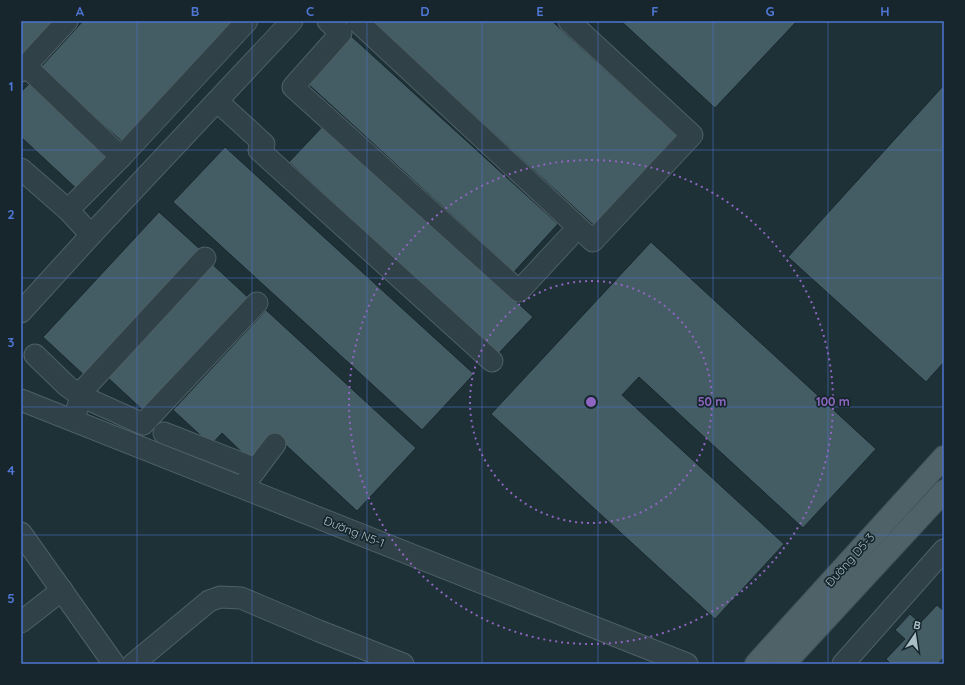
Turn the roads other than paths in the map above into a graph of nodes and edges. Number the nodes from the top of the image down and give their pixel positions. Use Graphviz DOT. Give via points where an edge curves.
graph roads {
  1 [pos="67,21"];
  2 [pos="247,21"];
  3 [pos="292,21"];
  4 [pos="328,21"];
  5 [pos="357,21"];
  6 [pos="569,21"];
  7 [pos="23,69"];
  8 [pos="217,101"];
  9 [pos="121,156"];
  10 [pos="21,169"];
  11 [pos="68,210"];
  12 [pos="91,235"];
  13 [pos="569,236"];
  14 [pos="205,258"];
  15 [pos="257,303"];
  16 [pos="21,312"];
  17 [pos="35,355"];
  18 [pos="492,361"];
  19 [pos="81,396"];
  20 [pos="21,400"];
  21 [pos="73,421"];
  22 [pos="164,433"];
  23 [pos="275,444"];
  24 [pos="944,457"];
  25 [pos="256,469"];
  26 [pos="923,480"];
  27 [pos="242,488"];
  28 [pos="942,494"];
  29 [pos="21,533"];
  30 [pos="944,550"];
  31 [pos="62,590"];
  32 [pos="21,622"];
  33 [pos="392,663"];
  34 [pos="114,664"];
  35 [pos="133,664"];
  36 [pos="687,664"];
  37 [pos="756,664"];
  38 [pos="784,664"];
  39 [pos="843,664"];
  1 -- 7 [label="street"];
  2 -- 9 [label="street"];
  3 -- 8 [label="street"];
  4 -- 13 [label="street" via="341,33 293,87 519,291"];
  5 -- 6 [label="street" via="593,241 692,135"];
  7 -- 9 [label="street"];
  8 -- 12 [label="street"];
  8 -- 18 [label="street" via="264,144 259,150"];
  9 -- 11 [label="street"];
  10 -- 11 [label="street"];
  11 -- 12 [label="street"];
  12 -- 16 [label="street"];
  14 -- 19 [label="street" via="84,389"];
  15 -- 19 [label="street" via="144,424"];
  17 -- 19 [label="street"];
  19 -- 21 [label="street"];
  20 -- 21 [label="street, Đường N5-1"];
  21 -- 27 [label="street, Đường N5-1"];
  22 -- 25 [label="street"];
  23 -- 25 [label="street"];
  24 -- 26 [label="main road, Đường D5-3"];
  25 -- 27 [label="street"];
  26 -- 28 [label="main road"];
  26 -- 37 [label="main road, Đường D5-3"];
  27 -- 36 [label="street, Đường N5-1"];
  28 -- 38 [label="main road, Đường D5-3"];
  29 -- 31 [label="street"];
  30 -- 39 [label="street"];
  31 -- 32 [label="street"];
  31 -- 34 [label="street"];
  33 -- 35 [label="street" via="241,598 220,597 209,601"];
}
